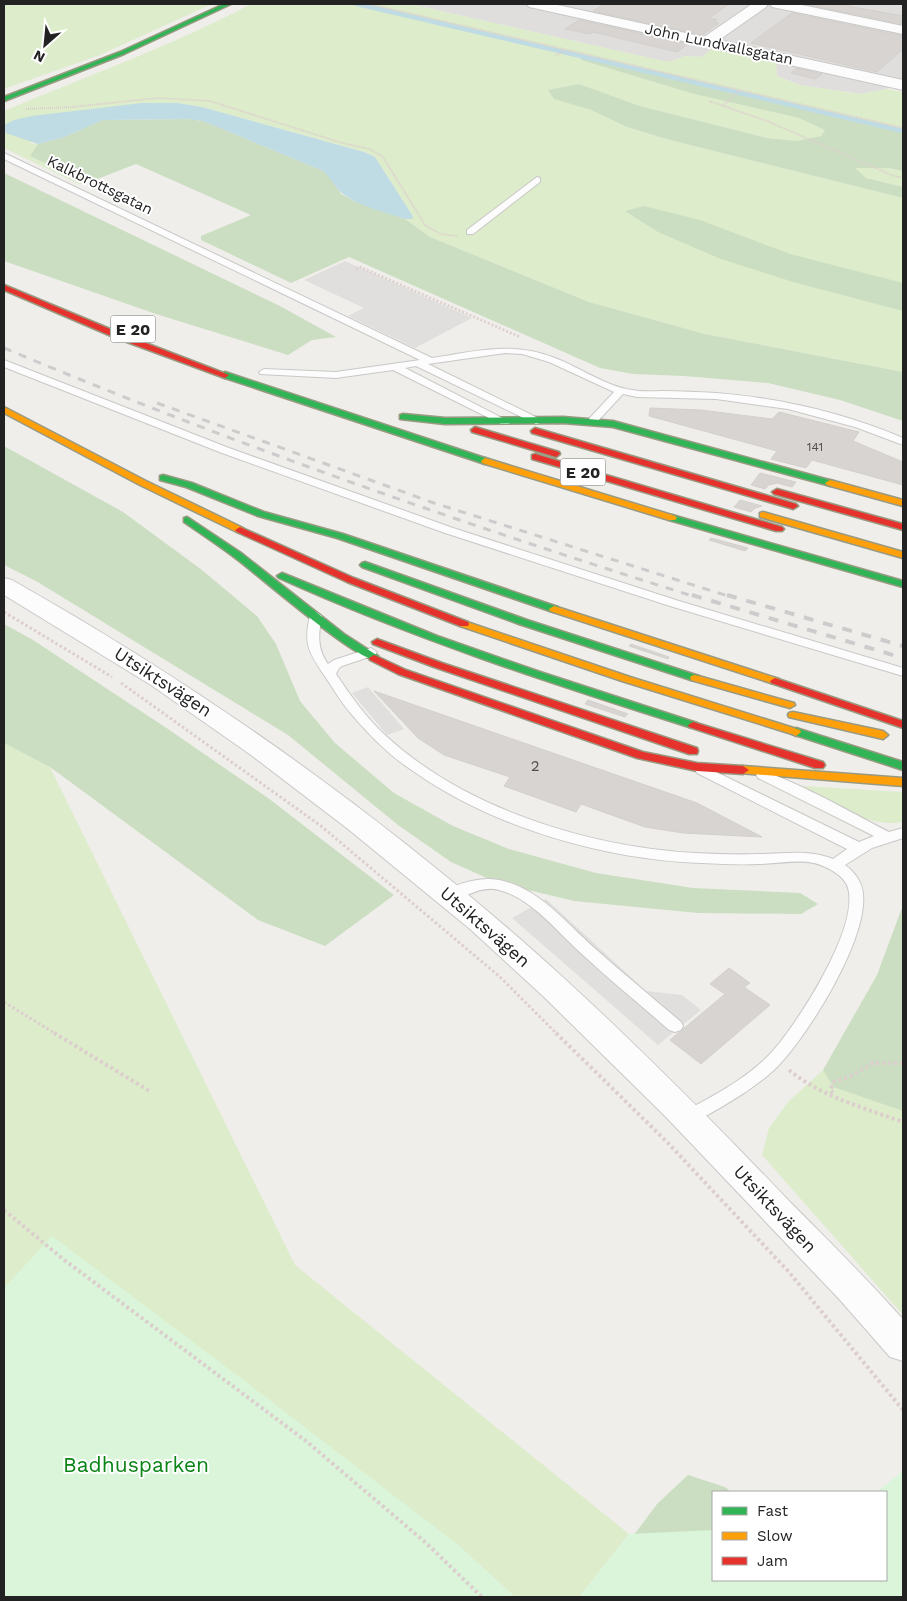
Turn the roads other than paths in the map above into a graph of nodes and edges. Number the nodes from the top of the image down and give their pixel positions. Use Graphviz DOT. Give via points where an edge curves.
graph roads {
  1 [pos="228,4"];
  2 [pos="534,4"];
  3 [pos="761,4"];
  4 [pos="777,4"];
  5 [pos="903,30"];
  6 [pos="706,42"];
  7 [pos="903,85"];
  8 [pos="4,99"];
  9 [pos="4,156"];
  10 [pos="537,180"];
  11 [pos="470,232"];
  12 [pos="4,281"];
  13 [pos="4,288"];
  14 [pos="135,329"];
  15 [pos="433,362"];
  16 [pos="4,363"];
  17 [pos="419,364"];
  18 [pos="396,367"];
  19 [pos="260,371"];
  20 [pos="301,384"];
  21 [pos="621,390"];
  22 [pos="4,410"];
  23 [pos="399,416"];
  24 [pos="563,420"];
  25 [pos="536,421"];
  26 [pos="592,421"];
  27 [pos="505,422"];
  28 [pos="447,427"];
  29 [pos="388,431"];
  30 [pos="469,437"];
  31 [pos="903,442"];
  32 [pos="665,450"];
  33 [pos="90,456"];
  34 [pos="674,472"];
  35 [pos="631,476"];
  36 [pos="681,482"];
  37 [pos="775,482"];
  38 [pos="903,503"];
  39 [pos="261,514"];
  40 [pos="903,518"];
  41 [pos="903,527"];
  42 [pos="240,530"];
  43 [pos="903,537"];
  44 [pos="308,540"];
  45 [pos="903,546"];
  46 [pos="238,555"];
  47 [pos="903,555"];
  48 [pos="358,562"];
  49 [pos="903,564"];
  50 [pos="903,575"];
  51 [pos="903,584"];
  52 [pos="4,585"];
  53 [pos="275,585"];
  54 [pos="903,594"];
  55 [pos="316,616"];
  56 [pos="464,637"];
  57 [pos="402,652"];
  58 [pos="364,653"];
  59 [pos="903,672"];
  60 [pos="330,674"];
  61 [pos="573,674"];
  62 [pos="698,714"];
  63 [pos="903,726"];
  64 [pos="666,729"];
  65 [pos="900,734"];
  66 [pos="766,761"];
  67 [pos="903,766"];
  68 [pos="697,767"];
  69 [pos="866,767"];
  70 [pos="753,771"];
  71 [pos="812,775"];
  72 [pos="863,779"];
  73 [pos="903,780"];
  74 [pos="903,833"];
  75 [pos="888,837"];
  76 [pos="858,848"];
  77 [pos="834,865"];
  78 [pos="450,896"];
  79 [pos="675,1026"];
  80 [pos="688,1118"];
  81 [pos="903,1345"];
  1 -- 8 [label="main road" via="122,52"];
  2 -- 6 [label="street, John Lundvallsgatan"];
  3 -- 6 [label="street"];
  4 -- 5 [label="street"];
  6 -- 7 [label="street, John Lundvallsgatan"];
  9 -- 15 [label="lane, Kalkbrottsgatan"];
  10 -- 11 [label="lane"];
  12 -- 14 [label="main road, E 20"];
  13 -- 29 [label="main road, E 20" via="200,366"];
  15 -- 17 [label="lane"];
  15 -- 21 [label="lane" via="523,350"];
  16 -- 59 [label="lane" via="214,448 458,534 632,592"];
  17 -- 18 [label="lane"];
  17 -- 25 [label="lane"];
  18 -- 19 [label="lane" via="336,375"];
  18 -- 27 [label="lane"];
  19 -- 20 [label="main road"];
  21 -- 26 [label="lane"];
  21 -- 31 [label="lane" via="632,394 763,401 846,420"];
  22 -- 33 [label="main road"];
  23 -- 28 [label="main road, E 20"];
  24 -- 25 [label="main road, E 20"];
  24 -- 26 [label="main road, E 20"];
  24 -- 32 [label="main road, E 20"];
  25 -- 27 [label="main road, E 20"];
  25 -- 41 [label="main road, E 20"];
  26 -- 38 [label="main road, E 20" via="632,428"];
  27 -- 28 [label="main road, E 20"];
  27 -- 34 [label="main road, E 20"];
  28 -- 35 [label="main road, E 20"];
  29 -- 50 [label="main road, E 20" via="595,485"];
  29 -- 51 [label="main road, E 20" via="587,494"];
  29 -- 54 [label="main road, E 20" via="581,501"];
  30 -- 49 [label="main road, E 20"];
  33 -- 39 [label="main road" via="189,485"];
  33 -- 42 [label="main road"];
  33 -- 46 [label="main road"];
  34 -- 36 [label="main road"];
  34 -- 43 [label="main road, E 20"];
  35 -- 36 [label="main road, E 20"];
  35 -- 47 [label="main road, E 20"];
  36 -- 45 [label="main road, E 20"];
  37 -- 40 [label="main road"];
  39 -- 44 [label="main road"];
  39 -- 63 [label="main road" via="340,536"];
  39 -- 65 [label="main road" via="366,556 495,601"];
  42 -- 56 [label="main road" via="296,569 381,607"];
  42 -- 65 [label="main road" via="480,619 693,689 770,710"];
  42 -- 67 [label="main road" via="339,577 435,615"];
  46 -- 53 [label="main road"];
  46 -- 72 [label="main road" via="320,594 418,633"];
  48 -- 65 [label="main road" via="487,610 700,679"];
  52 -- 78 [label="street, Utsiktsvägen" via="61,616 204,708 348,813"];
  53 -- 55 [label="main road"];
  53 -- 64 [label="main road" via="410,642"];
  55 -- 57 [label="main road"];
  55 -- 58 [label="main road"];
  55 -- 60 [label="lane" via="311,634 313,648 322,667"];
  57 -- 58 [label="lane" via="380,650"];
  57 -- 70 [label="main road"];
  58 -- 60 [label="lane" via="333,666"];
  58 -- 68 [label="main road" via="416,678 632,752"];
  60 -- 77 [label="lane" via="365,724 404,758 459,793 528,824 592,843 656,854 731,859 806,856"];
  61 -- 62 [label="main road"];
  66 -- 71 [label="main road"];
  68 -- 70 [label="main road"];
  68 -- 76 [label="lane"];
  69 -- 73 [label="main road"];
  70 -- 71 [label="main road"];
  70 -- 75 [label="lane"];
  71 -- 72 [label="main road"];
  72 -- 73 [label="main road"];
  74 -- 75 [label="lane"];
  75 -- 76 [label="lane"];
  76 -- 77 [label="lane"];
  77 -- 80 [label="lane" via="850,878 857,899 848,938 828,982 776,1057 753,1079"];
  78 -- 79 [label="lane" via="477,884 491,884 504,886 535,902"];
  78 -- 80 [label="street, Utsiktsvägen" via="522,958"];
  80 -- 81 [label="street, Utsiktsvägen"];
}
